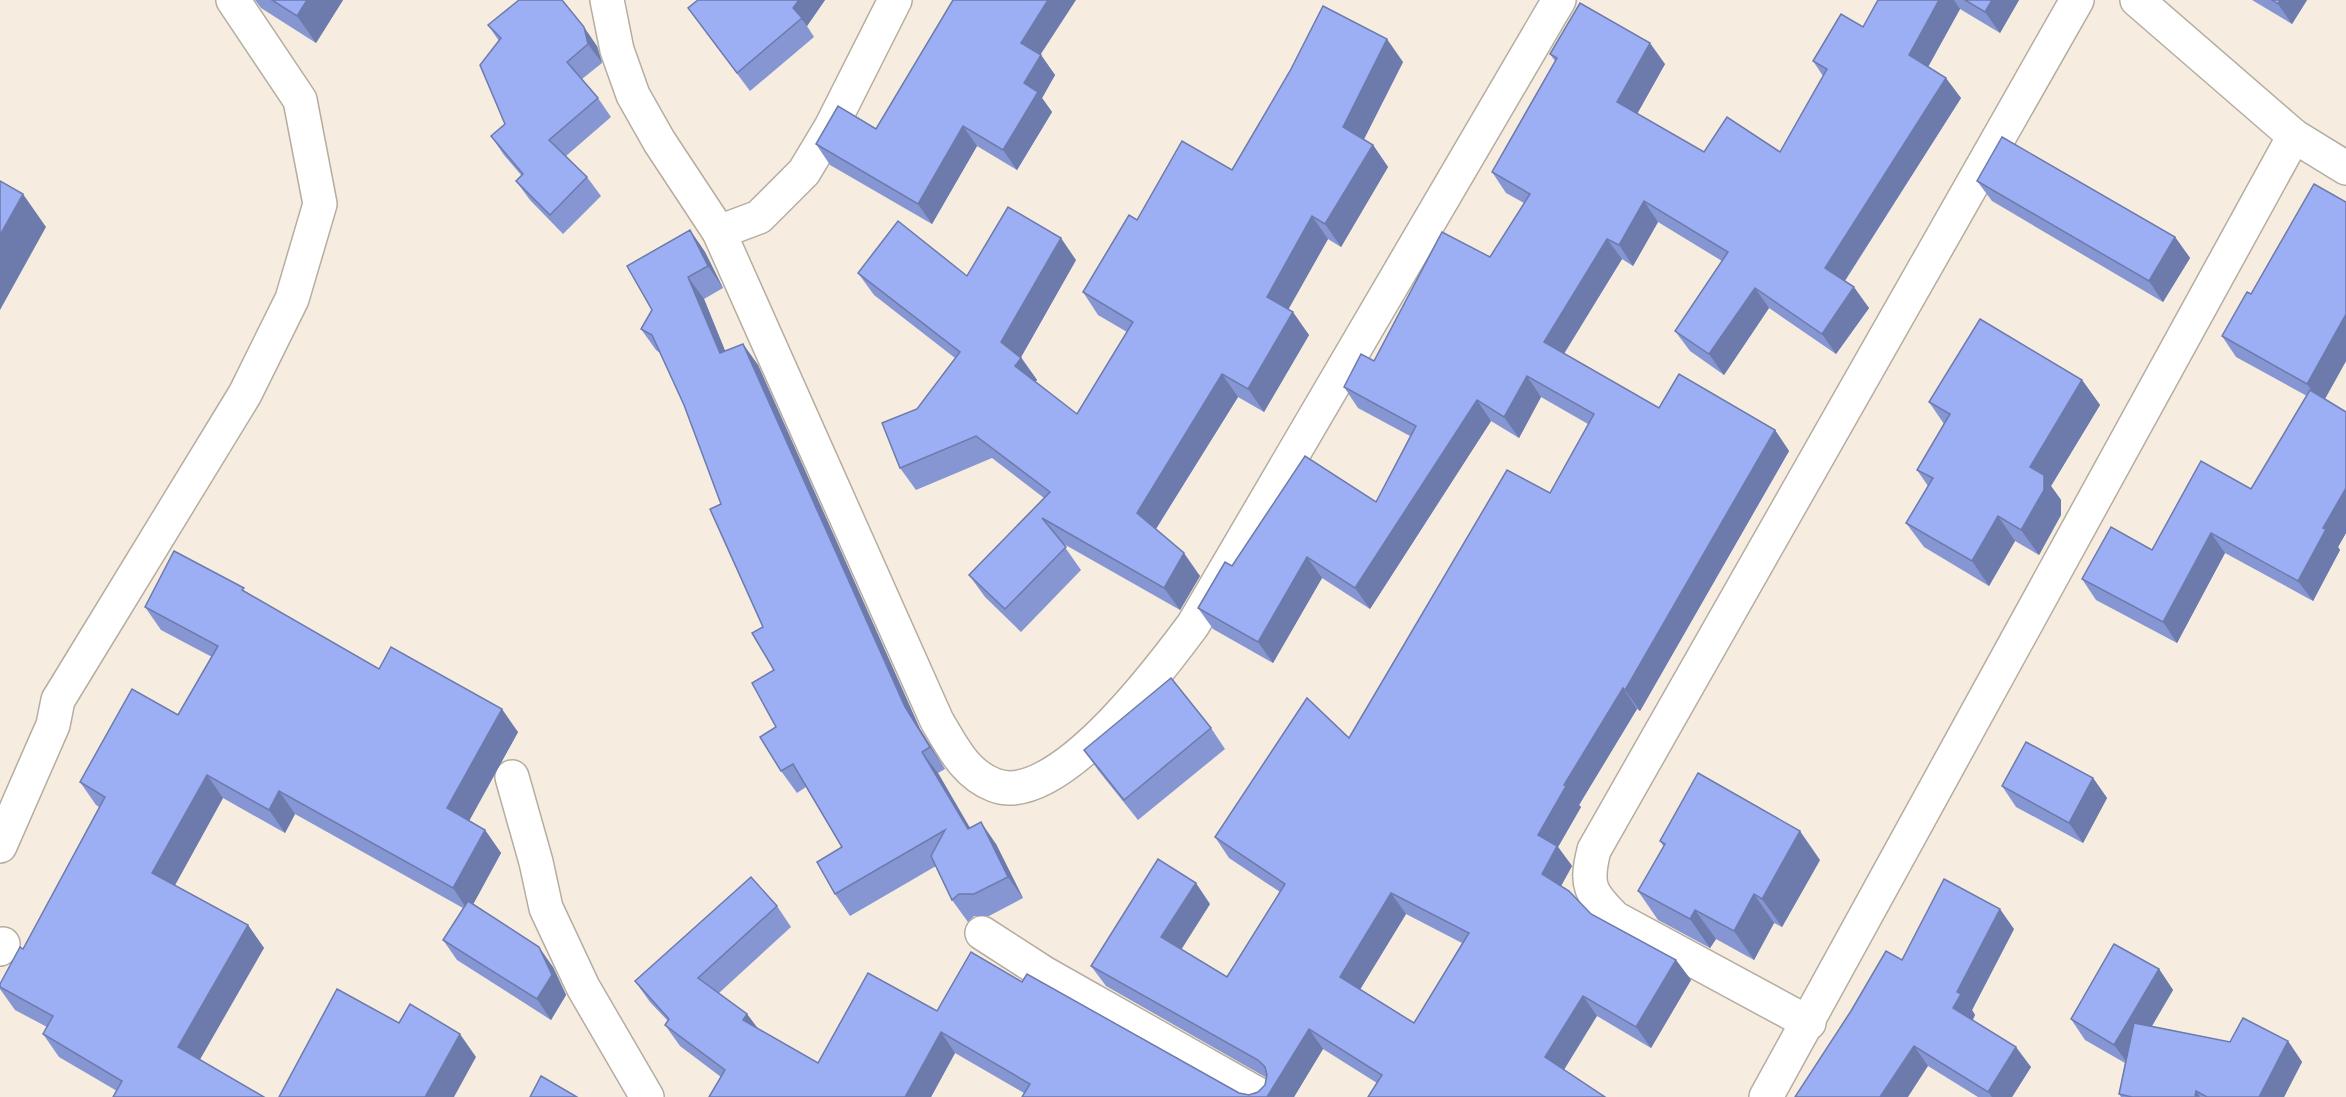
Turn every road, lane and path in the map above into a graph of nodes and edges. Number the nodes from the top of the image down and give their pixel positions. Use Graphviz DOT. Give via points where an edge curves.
graph roads {
  1 [pos="233,0"];
  2 [pos="608,0"];
  3 [pos="895,0"];
  4 [pos="1559,0"];
  5 [pos="2077,0"];
  6 [pos="2137,0"];
  7 [pos="2294,136"];
  8 [pos="2346,168"];
  9 [pos="719,232"];
  10 [pos="512,777"];
  11 [pos="0,846"];
  12 [pos="982,933"];
  13 [pos="1809,1023"];
  14 [pos="647,1097"];
  15 [pos="1263,1097"];
  16 [pos="1766,1097"];
  1 -- 11 [label="street" via="300,100 320,204 292,299 246,394 58,700 53,725"];
  2 -- 9 [label="street" via="617,50 633,94"];
  3 -- 9 [label="street" via="804,172 759,217"];
  4 -- 9 [label="street" via="1193,625 1141,694 1105,732 1062,767 1028,786 995,786 965,767 938,721"];
  5 -- 13 [label="street" via="1605,830 1589,872 1594,897 1616,918"];
  6 -- 7 [label="street"];
  7 -- 8 [label="street"];
  7 -- 13 [label="street"];
  10 -- 14 [label="street" via="546,908 583,987"];
  12 -- 15 [label="street" via="1044,973"];
  13 -- 16 [label="street"];
}
